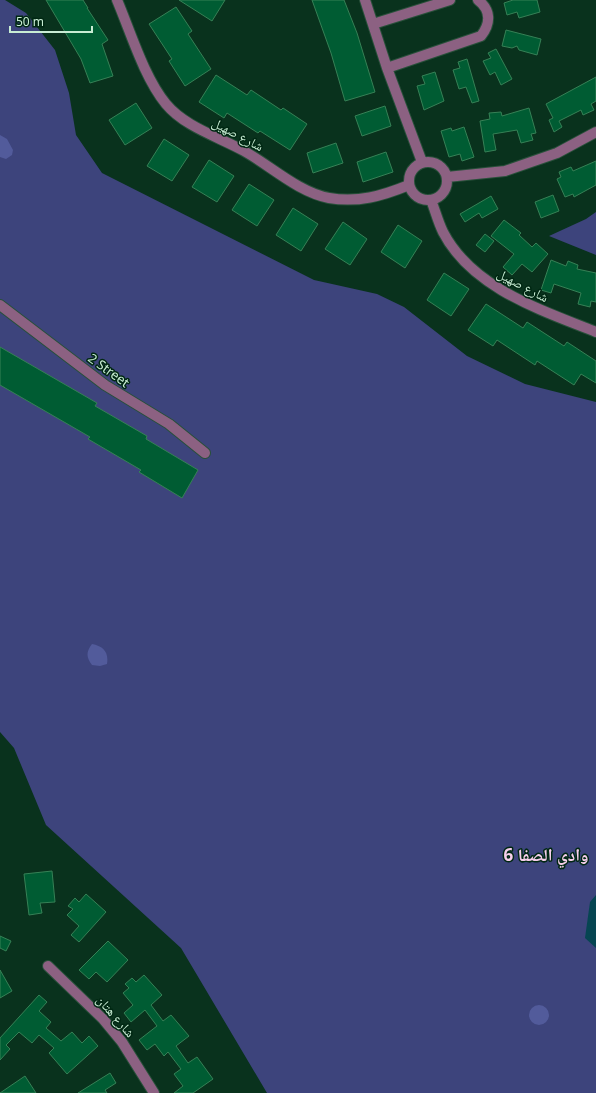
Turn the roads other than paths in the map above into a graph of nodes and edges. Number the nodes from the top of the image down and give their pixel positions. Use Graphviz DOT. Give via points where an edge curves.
graph roads {
  1 [pos="117,0"];
  2 [pos="365,0"];
  3 [pos="450,0"];
  4 [pos="478,0"];
  5 [pos="373,24"];
  6 [pos="387,68"];
  7 [pos="596,132"];
  8 [pos="422,162"];
  9 [pos="446,177"];
  10 [pos="409,186"];
  11 [pos="431,200"];
  12 [pos="0,305"];
  13 [pos="596,332"];
  14 [pos="205,453"];
  15 [pos="48,966"];
  16 [pos="154,1093"];
  1 -- 10 [label="street, شارع صهيل" via="156,91 167,106 181,118 244,151 308,190 328,198 368,199"];
  2 -- 5 [label="street"];
  3 -- 5 [label="street"];
  4 -- 6 [label="street" via="488,11 489,20 482,36"];
  5 -- 6 [label="street"];
  6 -- 8 [label="street"];
  7 -- 9 [label="street" via="557,153 505,171"];
  8 -- 9 [label="street" via="428,161 440,166"];
  8 -- 10 [label="street" via="412,169 408,180"];
  9 -- 11 [label="street" via="445,189 437,198"];
  10 -- 11 [label="street" via="415,195"];
  11 -- 13 [label="street, شارع صهيل" via="443,232 462,257 490,284 532,306"];
  12 -- 14 [label="street, 2 Street" via="105,385 169,424"];
  15 -- 16 [label="street, شارع هتان" via="103,1019 126,1048"];
}
